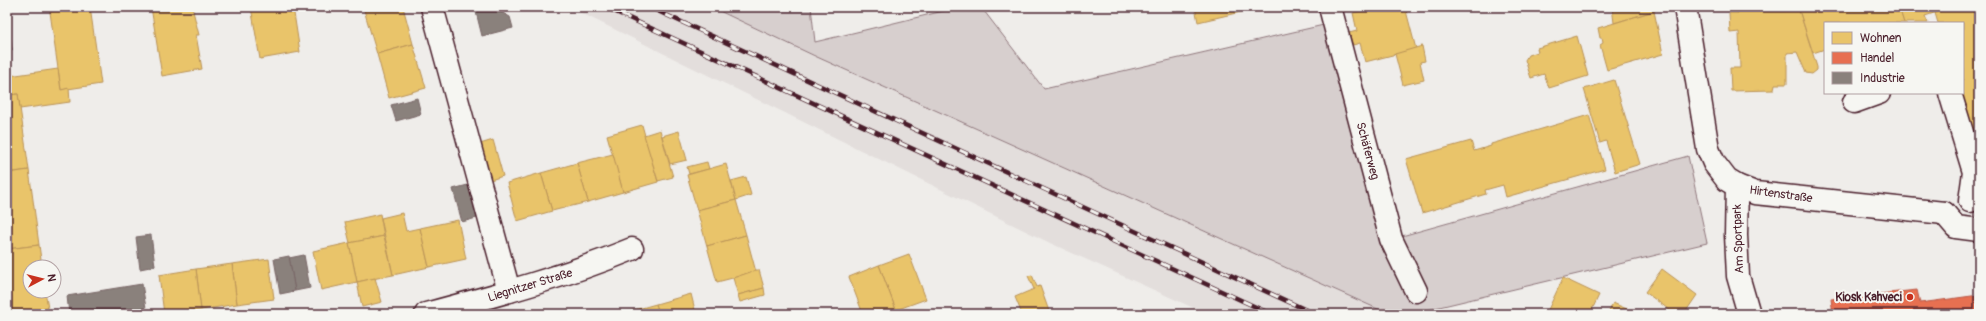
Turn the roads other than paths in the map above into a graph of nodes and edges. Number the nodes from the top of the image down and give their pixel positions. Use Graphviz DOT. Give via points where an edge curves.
graph roads {
  1 [pos="432,7"];
  2 [pos="1330,7"];
  3 [pos="1685,7"];
  4 [pos="1876,94"];
  5 [pos="1950,94"];
  6 [pos="1854,102"];
  7 [pos="1737,186"];
  8 [pos="1975,201"];
  9 [pos="1944,213"];
  10 [pos="1979,230"];
  11 [pos="632,249"];
  12 [pos="1416,291"];
  13 [pos="509,292"];
  14 [pos="426,314"];
  15 [pos="1749,314"];
  1 -- 13 [label="street"];
  2 -- 12 [label="street, Schäferweg" via="1391,239"];
  3 -- 7 [label="street, Hirtenstraße" via="1708,149 1714,163 1727,180"];
  4 -- 6 [label="street"];
  5 -- 8 [label="street" via="1974,172"];
  7 -- 9 [label="street, Hirtenstraße" via="1755,193"];
  7 -- 15 [label="street, Am Sportpark" via="1738,276"];
  8 -- 9 [label="street"];
  9 -- 10 [label="street" via="1956,227"];
  11 -- 13 [label="street, Liegnitzer Straße" via="584,268"];
  13 -- 14 [label="street, Liegnitzer Straße"];
}
